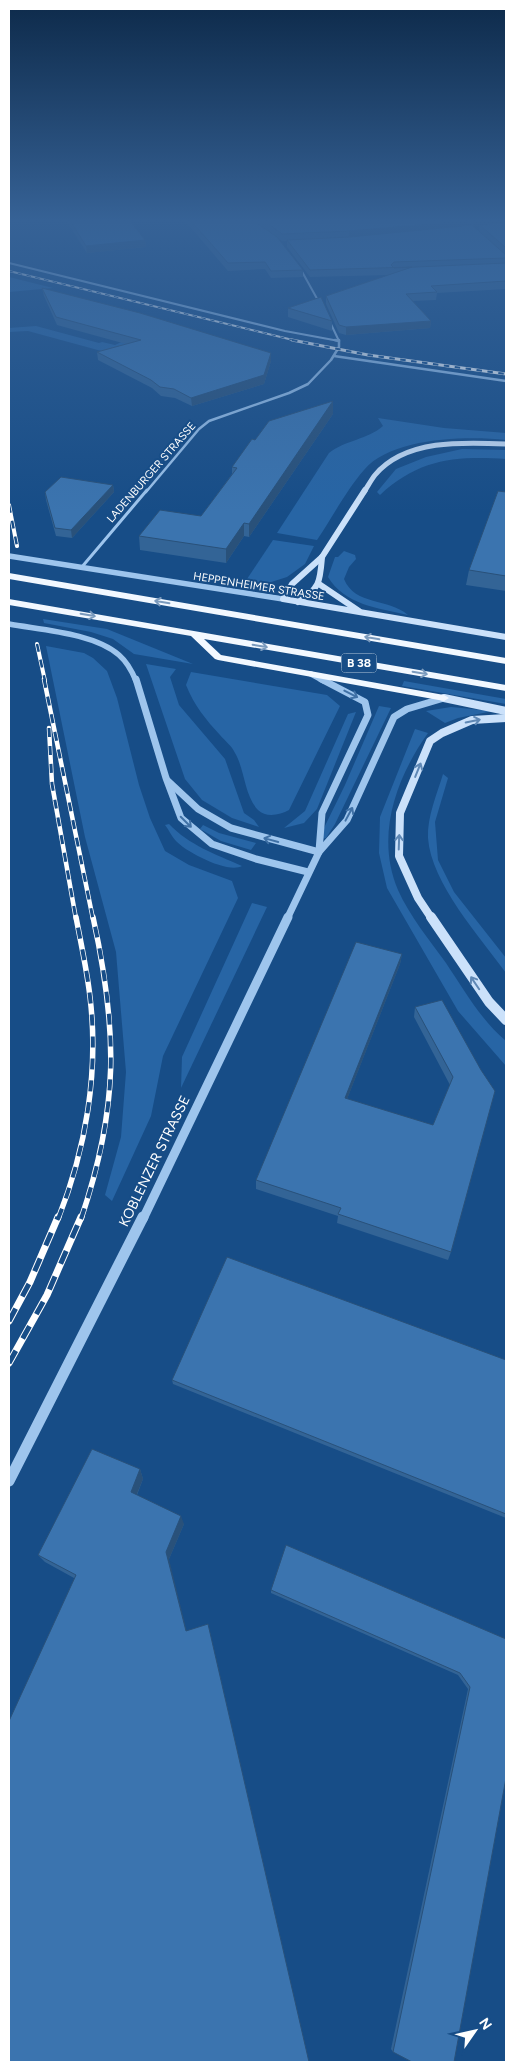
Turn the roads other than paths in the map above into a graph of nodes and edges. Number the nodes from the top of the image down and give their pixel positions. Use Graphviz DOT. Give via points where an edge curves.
graph roads {
  1 [pos="235,319"];
  2 [pos="328,319"];
  3 [pos="339,341"];
  4 [pos="334,356"];
  5 [pos="506,381"];
  6 [pos="506,444"];
  7 [pos="9,556"];
  8 [pos="322,557"];
  9 [pos="81,568"];
  10 [pos="11,577"];
  11 [pos="319,584"];
  12 [pos="283,599"];
  13 [pos="13,602"];
  14 [pos="298,602"];
  15 [pos="365,614"];
  16 [pos="9,624"];
  17 [pos="21,626"];
  18 [pos="506,637"];
  19 [pos="210,641"];
  20 [pos="506,661"];
  21 [pos="307,672"];
  22 [pos="506,688"];
  23 [pos="444,698"];
  24 [pos="506,712"];
  25 [pos="506,718"];
  26 [pos="166,778"];
  27 [pos="318,852"];
  28 [pos="308,872"];
  29 [pos="506,1020"];
  30 [pos="9,1480"];
  1 -- 3 [label="street"];
  2 -- 3 [label="street"];
  3 -- 4 [label="street, LADENBURGER STRASSE"];
  4 -- 5 [label="street"];
  4 -- 9 [label="street, LADENBURGER STRASSE" via="302,388 209,421 199,429"];
  6 -- 8 [label="main road" via="464,443 430,448 386,463"];
  7 -- 9 [label="street, HEPPENHEIMER STRASSE"];
  8 -- 11 [label="main road"];
  8 -- 12 [label="main road" via="292,584"];
  9 -- 12 [label="street, HEPPENHEIMER STRASSE"];
  20 -- 10 [label="highway, B 38, one-way"];
  11 -- 14 [label="main road" via="316,591"];
  11 -- 15 [label="main road"];
  12 -- 14 [label="main road, HEPPENHEIMER STRASSE"];
  13 -- 19 [label="highway, one-way" via="194,634"];
  14 -- 15 [label="main road, HEPPENHEIMER STRASSE"];
  15 -- 18 [label="main road, HEPPENHEIMER STRASSE"];
  16 -- 17 [label="street"];
  17 -- 26 [label="street" via="98,643 119,655 131,669 138,686"];
  19 -- 21 [label="highway" via="218,657"];
  19 -- 22 [label="highway, B 38, one-way"];
  21 -- 23 [label="highway"];
  21 -- 27 [label="street, KOBLENZER STRASSE, one-way" via="365,702 368,715 322,813"];
  23 -- 24 [label="main road"];
  27 -- 23 [label="street, KOBLENZER STRASSE, one-way" via="347,820 394,717 408,709"];
  29 -- 25 [label="main road, one-way" via="489,1002 418,898 399,856 400,813 430,740 472,720"];
  27 -- 26 [label="street, one-way" via="231,828 198,809"];
  26 -- 28 [label="street, one-way" via="181,818 212,844"];
  27 -- 28 [label="street, KOBLENZER STRASSE"];
  28 -- 30 [label="street, KOBLENZER STRASSE" via="147,1209"];
}
